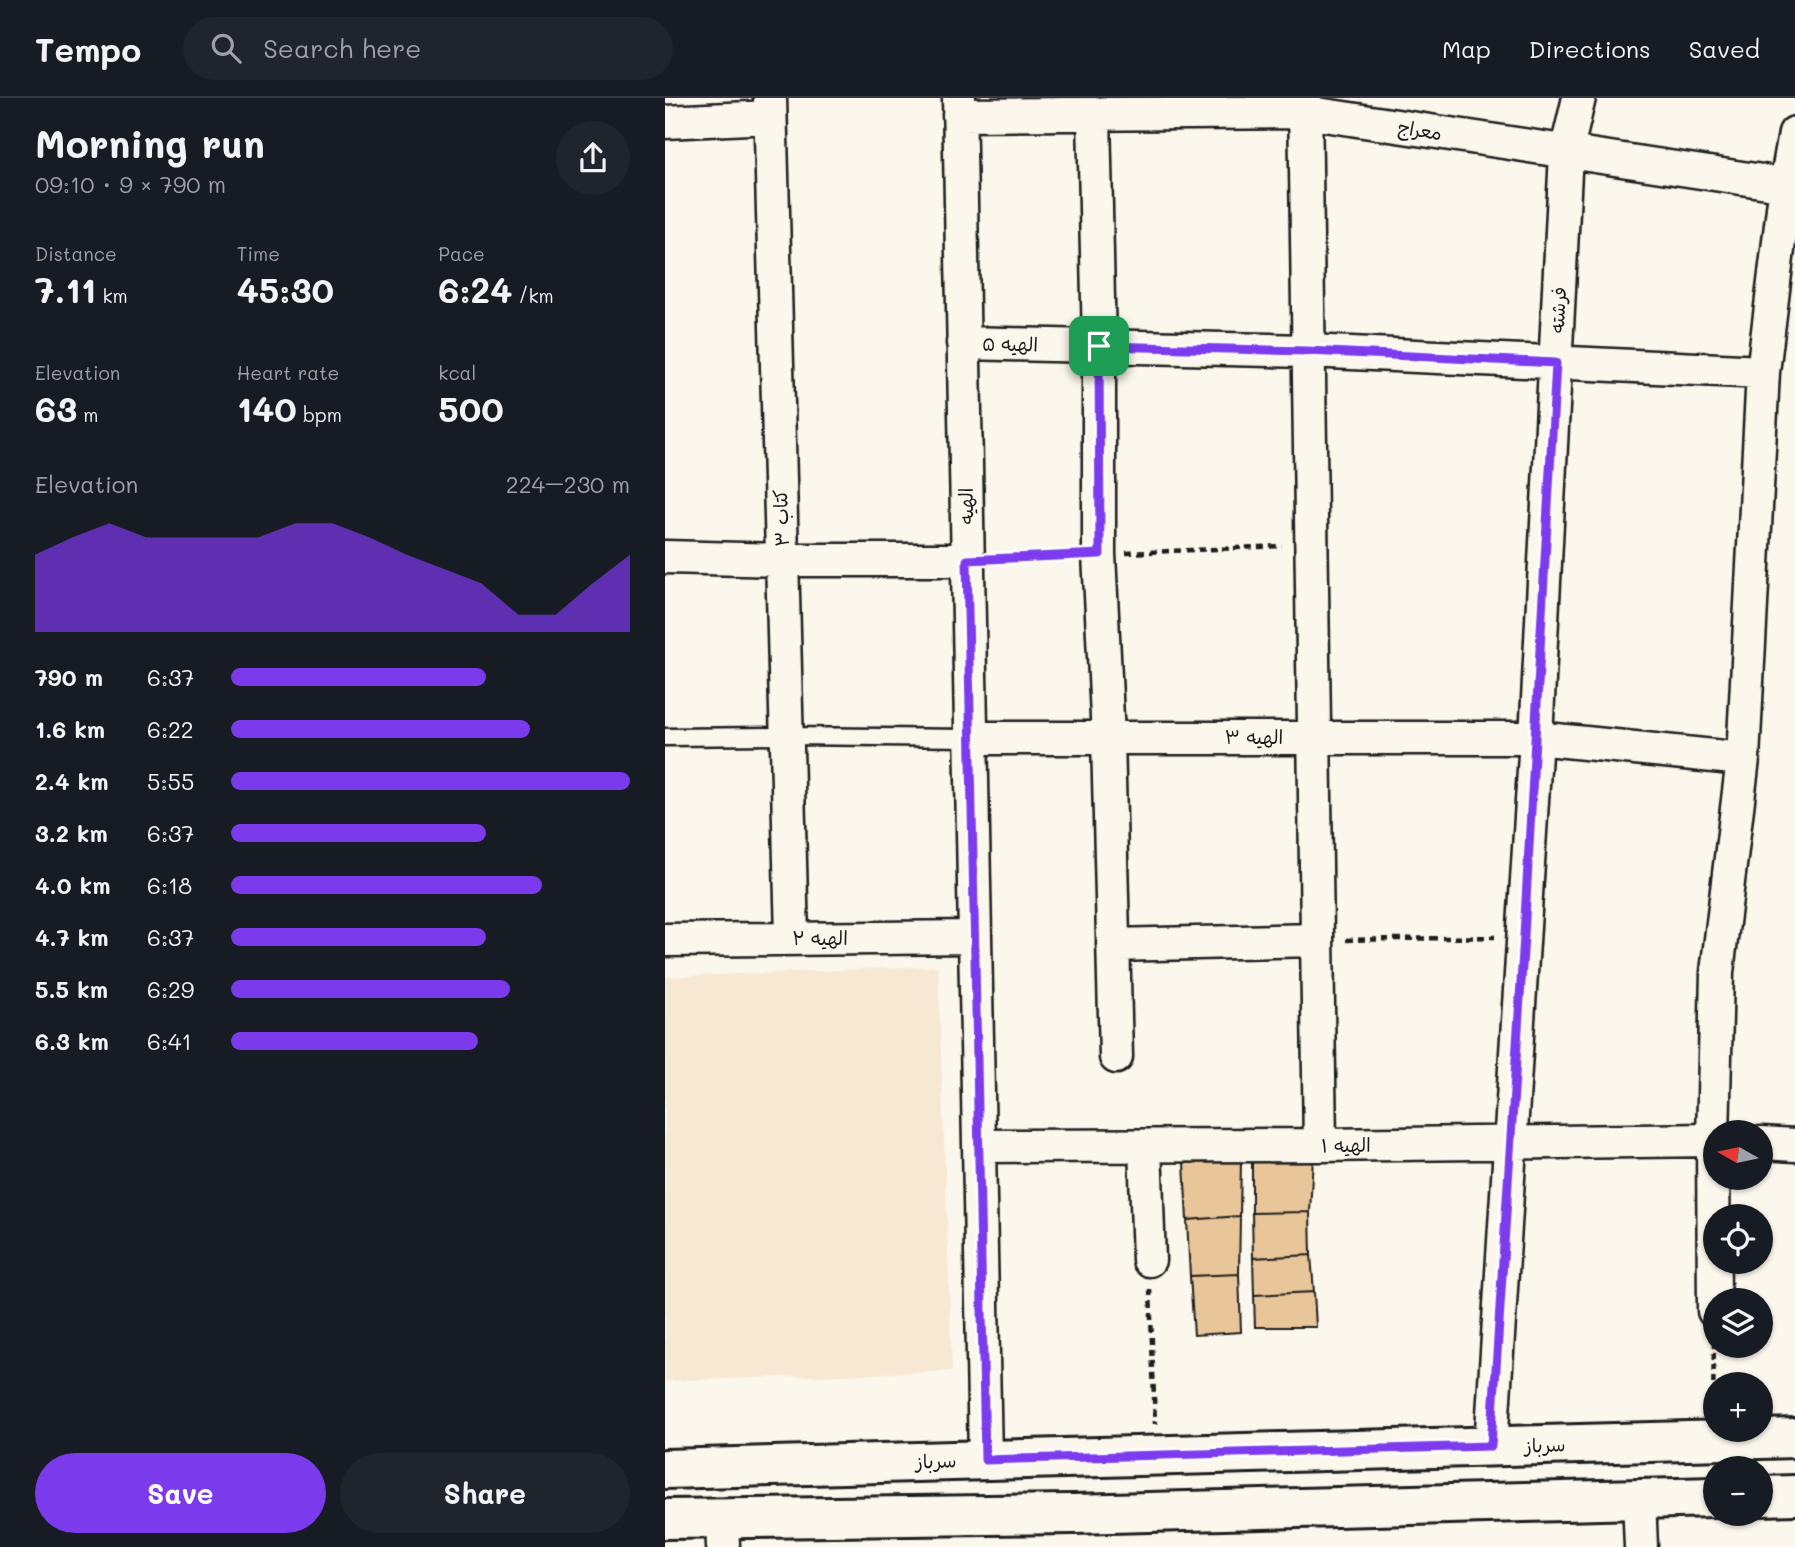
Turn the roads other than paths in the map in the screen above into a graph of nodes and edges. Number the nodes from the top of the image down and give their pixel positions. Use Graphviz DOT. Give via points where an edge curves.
graph roads {
  1 [pos="1579,98"];
  2 [pos="1304,105"];
  3 [pos="959,106"];
  4 [pos="770,107"];
  5 [pos="1094,115"];
  6 [pos="665,122"];
  7 [pos="1795,133"];
  8 [pos="1566,153"];
  9 [pos="1790,185"];
  10 [pos="963,343"];
  11 [pos="1099,346"];
  12 [pos="1308,351"];
  13 [pos="1556,363"];
  14 [pos="1763,372"];
  15 [pos="665,557"];
  16 [pos="782,560"];
  17 [pos="967,560"];
  18 [pos="787,736"];
  19 [pos="665,737"];
  20 [pos="1314,737"];
  21 [pos="971,738"];
  22 [pos="1108,738"];
  23 [pos="1536,738"];
  24 [pos="1743,759"];
  25 [pos="975,937"];
  26 [pos="792,938"];
  27 [pos="665,940"];
  28 [pos="1317,940"];
  29 [pos="1113,945"];
  30 [pos="1115,1057"];
  31 [pos="1714,1120"];
  32 [pos="1703,1139"];
  33 [pos="1511,1142"];
  34 [pos="1773,1144"];
  35 [pos="1795,1145"];
  36 [pos="979,1146"];
  37 [pos="1145,1146"];
  38 [pos="1320,1146"];
  39 [pos="1714,1190"];
  40 [pos="1149,1260"];
  41 [pos="1714,1288"];
  42 [pos="1795,1438"];
  43 [pos="1491,1446"];
  44 [pos="985,1460"];
  45 [pos="665,1469"];
  46 [pos="1795,1495"];
  47 [pos="1773,1496"];
  48 [pos="1703,1497"];
  49 [pos="1639,1498"];
  50 [pos="988,1515"];
  51 [pos="665,1519"];
  52 [pos="722,1533"];
  53 [pos="1641,1547"];
  1 -- 8 [label="street, فرشته"];
  2 -- 5 [label="street, معراج"];
  2 -- 8 [label="street, معراج"];
  2 -- 12 [label="street"];
  3 -- 5 [label="street, معراج"];
  3 -- 10 [label="street, الهیه"];
  4 -- 6 [label="street"];
  4 -- 16 [label="street, کتاب ۳"];
  5 -- 11 [label="street"];
  7 -- 9 [label="street"];
  8 -- 9 [label="street, معراج"];
  8 -- 13 [label="street, فرشته"];
  9 -- 14 [label="street"];
  10 -- 11 [label="street, الهیه ۵"];
  10 -- 17 [label="street, الهیه"];
  11 -- 12 [label="street, الهیه ۵"];
  11 -- 22 [label="street" via="1100,554"];
  12 -- 13 [label="street, الهیه ۵"];
  12 -- 20 [label="street"];
  13 -- 14 [label="street, الهیه ۵"];
  13 -- 23 [label="street, فرشته"];
  14 -- 24 [label="street"];
  15 -- 16 [label="street"];
  16 -- 17 [label="street"];
  16 -- 18 [label="street, کتاب ۳"];
  17 -- 21 [label="street, الهیه"];
  18 -- 19 [label="lane"];
  18 -- 21 [label="lane"];
  18 -- 26 [label="street, کتاب ۳"];
  20 -- 22 [label="street, الهیه ۳"];
  20 -- 23 [label="street, الهیه ۳"];
  20 -- 28 [label="street"];
  21 -- 22 [label="street, الهیه ۳"];
  21 -- 25 [label="street, الهیه"];
  22 -- 29 [label="street"];
  23 -- 24 [label="street, الهیه ۳"];
  23 -- 33 [label="street, فرشته"];
  24 -- 31 [label="street" via="1717,972"];
  25 -- 26 [label="street, الهیه ۲"];
  25 -- 36 [label="street, الهیه"];
  26 -- 27 [label="street, الهیه ۲"];
  28 -- 29 [label="street"];
  28 -- 38 [label="street"];
  29 -- 30 [label="street"];
  32 -- 33 [label="street, الهیه ۱"];
  33 -- 38 [label="street, الهیه ۱"];
  33 -- 43 [label="street, فرشته"];
  34 -- 35 [label="street"];
  36 -- 37 [label="street, الهیه ۱"];
  36 -- 44 [label="street, الهیه"];
  37 -- 38 [label="street, الهیه ۱"];
  37 -- 40 [label="street"];
  39 -- 41 [label="street"];
  42 -- 43 [label="street, سرباز"];
  43 -- 44 [label="street, سرباز"];
  44 -- 45 [label="street, سرباز"];
  44 -- 50 [label="street"];
  46 -- 47 [label="street"];
  48 -- 49 [label="street"];
  49 -- 50 [label="street"];
  49 -- 53 [label="street"];
  50 -- 52 [label="street"];
  51 -- 52 [label="street"];
}
